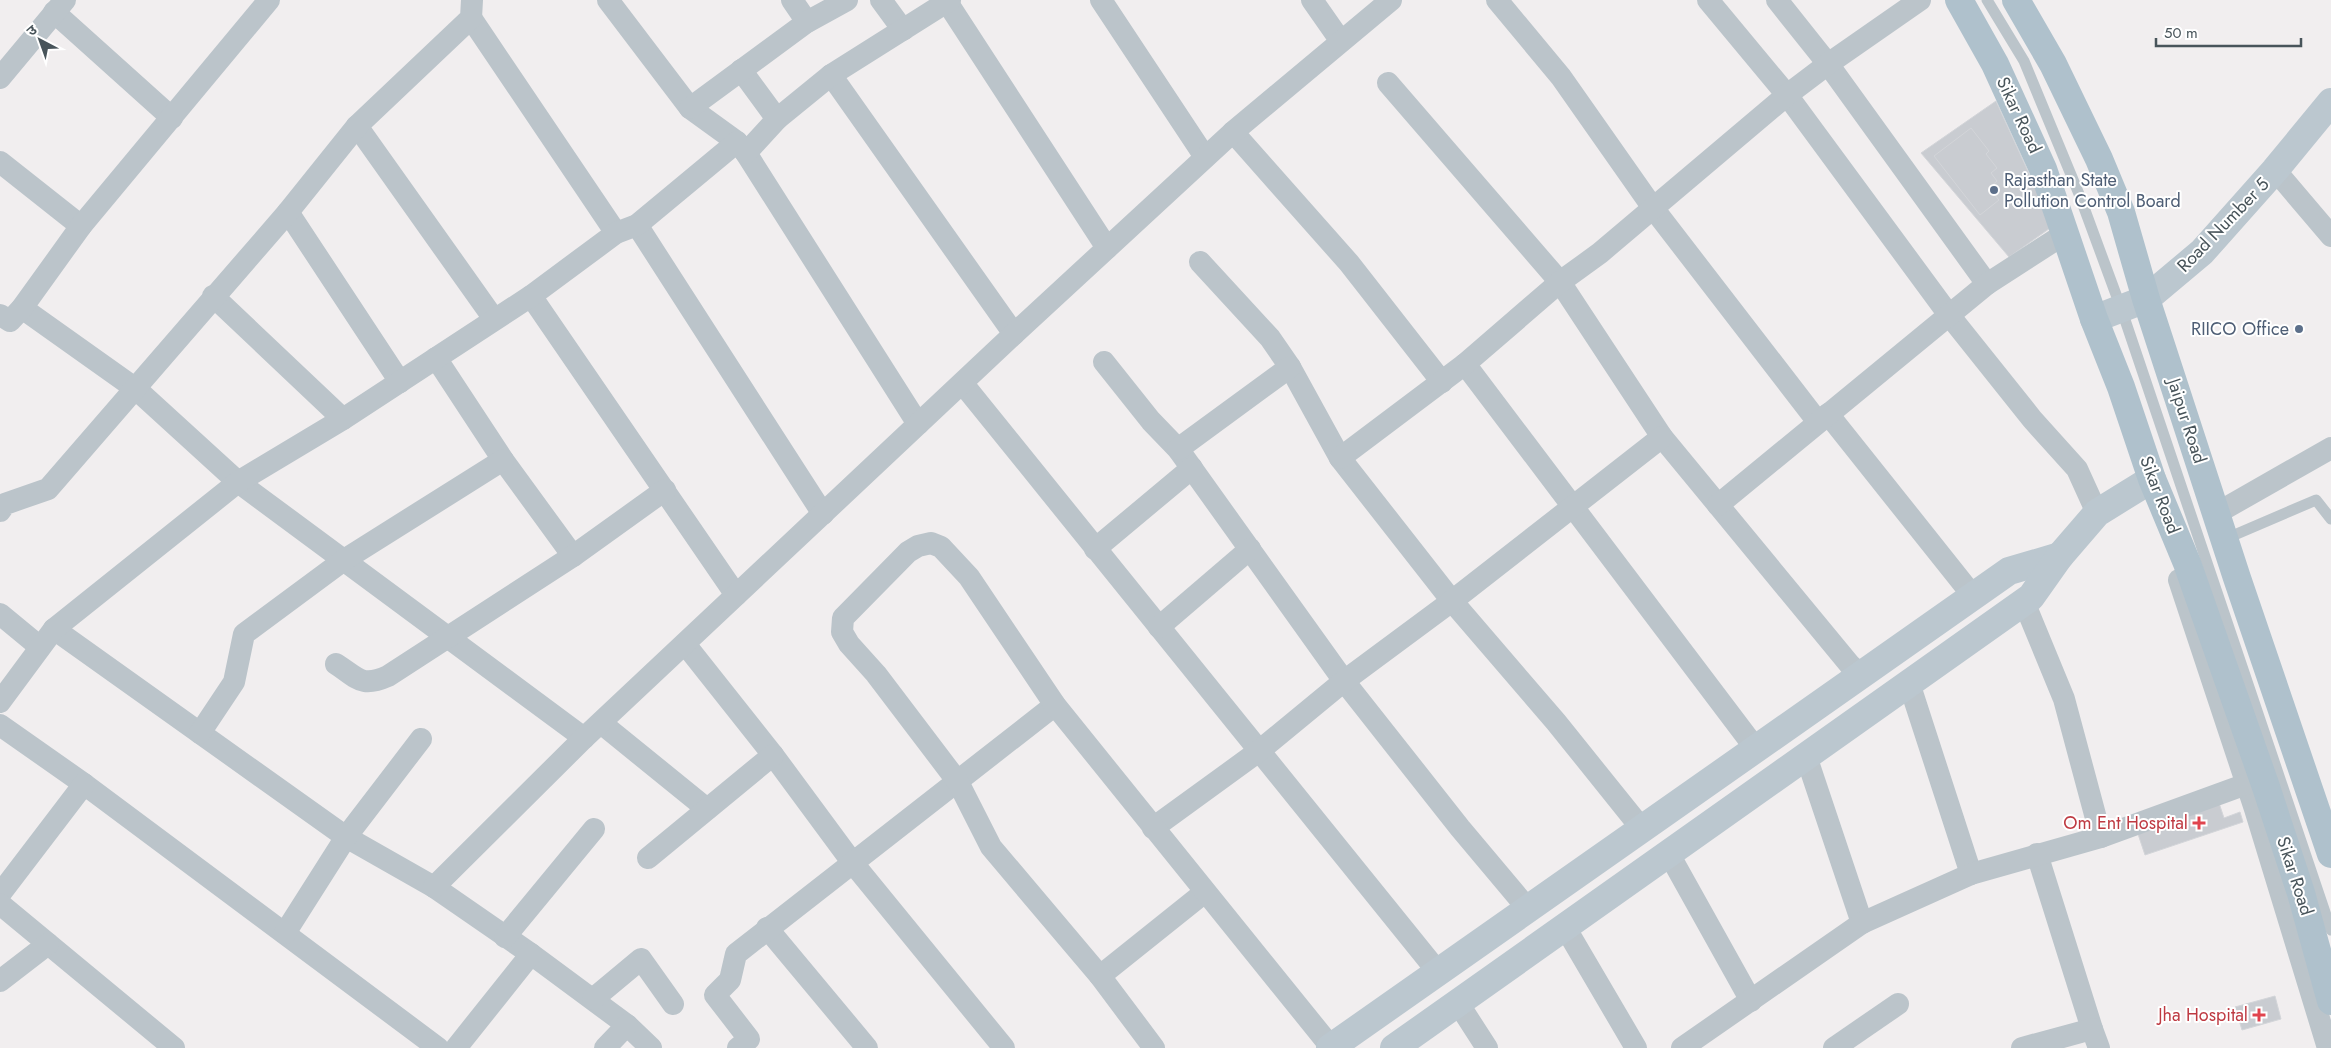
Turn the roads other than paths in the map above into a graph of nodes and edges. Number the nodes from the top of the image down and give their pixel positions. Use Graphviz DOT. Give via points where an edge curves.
graph roads {
  1 [pos="269,0"];
  2 [pos="608,0"];
  3 [pos="792,0"];
  4 [pos="847,0"];
  5 [pos="881,0"];
  6 [pos="1100,0"];
  7 [pos="1312,0"];
  8 [pos="1390,0"];
  9 [pos="1497,0"];
  10 [pos="1708,0"];
  11 [pos="1777,0"];
  12 [pos="1920,0"];
  13 [pos="1959,0"];
  14 [pos="1987,0"];
  15 [pos="2016,0"];
  16 [pos="949,1"];
  17 [pos="59,6"];
  18 [pos="471,9"];
  19 [pos="807,22"];
  20 [pos="903,30"];
  21 [pos="1340,40"];
  22 [pos="1828,64"];
  23 [pos="741,70"];
  24 [pos="831,75"];
  25 [pos="0,78"];
  26 [pos="1388,83"];
  27 [pos="1787,95"];
  28 [pos="2331,102"];
  29 [pos="690,108"];
  30 [pos="172,118"];
  31 [pos="777,119"];
  32 [pos="357,126"];
  33 [pos="1233,132"];
  34 [pos="741,148"];
  35 [pos="1205,157"];
  36 [pos="0,162"];
  37 [pos="2275,170"];
  38 [pos="1653,208"];
  39 [pos="288,212"];
  40 [pos="81,226"];
  41 [pos="637,226"];
  42 [pos="2066,233"];
  43 [pos="616,234"];
  44 [pos="2331,236"];
  45 [pos="1108,248"];
  46 [pos="1200,262"];
  47 [pos="1560,282"];
  48 [pos="1987,284"];
  49 [pos="214,296"];
  50 [pos="530,296"];
  51 [pos="2134,304"];
  52 [pos="1948,315"];
  53 [pos="494,319"];
  54 [pos="2094,319"];
  55 [pos="8,320"];
  56 [pos="1014,334"];
  57 [pos="436,358"];
  58 [pos="1104,362"];
  59 [pos="1465,364"];
  60 [pos="1290,367"];
  61 [pos="400,382"];
  62 [pos="1442,382"];
  63 [pos="964,384"];
  64 [pos="136,389"];
  65 [pos="1823,418"];
  66 [pos="343,419"];
  67 [pos="918,424"];
  68 [pos="1662,437"];
  69 [pos="2331,448"];
  70 [pos="1178,449"];
  71 [pos="1340,458"];
  72 [pos="503,460"];
  73 [pos="1192,468"];
  74 [pos="2152,479"];
  75 [pos="238,482"];
  76 [pos="666,490"];
  77 [pos="1718,505"];
  78 [pos="1572,507"];
  79 [pos="0,511"];
  80 [pos="2097,513"];
  81 [pos="823,514"];
  82 [pos="2331,519"];
  83 [pos="2222,526"];
  84 [pos="1096,549"];
  85 [pos="1250,549"];
  86 [pos="573,556"];
  87 [pos="2060,556"];
  88 [pos="344,560"];
  89 [pos="736,594"];
  90 [pos="1973,596"];
  91 [pos="1452,600"];
  92 [pos="2024,602"];
  93 [pos="0,614"];
  94 [pos="1159,627"];
  95 [pos="47,638"];
  96 [pos="449,638"];
  97 [pos="685,644"];
  98 [pos="336,664"];
  99 [pos="1864,673"];
  100 [pos="1344,682"];
  101 [pos="1910,683"];
  102 [pos="1885,700"];
  103 [pos="0,702"];
  104 [pos="1055,705"];
  105 [pos="601,723"];
  106 [pos="0,725"];
  107 [pos="200,733"];
  108 [pos="584,738"];
  109 [pos="421,739"];
  110 [pos="1756,749"];
  111 [pos="1259,751"];
  112 [pos="773,754"];
  113 [pos="1806,756"];
  114 [pos="2255,781"];
  115 [pos="958,782"];
  116 [pos="84,784"];
  117 [pos="707,810"];
  118 [pos="1646,826"];
  119 [pos="1153,828"];
  120 [pos="594,829"];
  121 [pos="346,837"];
  122 [pos="2100,837"];
  123 [pos="2329,839"];
  124 [pos="1669,854"];
  125 [pos="2038,854"];
  126 [pos="648,858"];
  127 [pos="852,862"];
  128 [pos="1971,874"];
  129 [pos="434,887"];
  130 [pos="1205,892"];
  131 [pos="0,894"];
  132 [pos="0,904"];
  133 [pos="1528,909"];
  134 [pos="1862,923"];
  135 [pos="1565,927"];
  136 [pos="767,928"];
  137 [pos="2331,930"];
  138 [pos="285,933"];
  139 [pos="505,937"];
  140 [pos="48,944"];
  141 [pos="531,954"];
  142 [pos="1438,972"];
  143 [pos="1100,976"];
  144 [pos="0,981"];
  145 [pos="593,999"];
  146 [pos="1751,1001"];
  147 [pos="2331,1001"];
  148 [pos="1458,1003"];
  149 [pos="673,1004"];
  150 [pos="1898,1004"];
  151 [pos="627,1025"];
  152 [pos="2096,1038"];
  153 [pos="167,1046"];
  154 [pos="438,1048"];
  155 [pos="456,1048"];
  156 [pos="604,1048"];
  157 [pos="651,1048"];
  158 [pos="738,1048"];
  159 [pos="867,1048"];
  160 [pos="1004,1048"];
  161 [pos="1153,1048"];
  162 [pos="1330,1048"];
  163 [pos="1394,1048"];
  164 [pos="1487,1048"];
  165 [pos="1636,1048"];
  166 [pos="1682,1048"];
  167 [pos="1834,1048"];
  168 [pos="2022,1048"];
  169 [pos="2328,1048"];
  1 -- 30 [label="street"];
  2 -- 29 [label="street"];
  3 -- 19 [label="street"];
  4 -- 19 [label="street"];
  5 -- 20 [label="street"];
  6 -- 35 [label="street"];
  7 -- 21 [label="street"];
  8 -- 21 [label="street"];
  9 -- 38 [label="street" via="1561,77"];
  10 -- 27 [label="street"];
  11 -- 22 [label="street"];
  12 -- 22 [label="street"];
  13 -- 42 [label="main road, Sikar Road" via="1995,64 2043,169"];
  14 -- 51 [label="lane" via="2024,61 2079,194"];
  15 -- 51 [label="main road, Jaipur Road" via="2053,64 2121,212"];
  16 -- 20 [label="street"];
  16 -- 45 [label="street"];
  17 -- 25 [label="street"];
  17 -- 30 [label="street"];
  18 -- 32 [label="street"];
  18 -- 43 [label="street"];
  19 -- 23 [label="street"];
  20 -- 24 [label="street"];
  21 -- 33 [label="street"];
  22 -- 27 [label="street"];
  22 -- 48 [label="street"];
  23 -- 29 [label="street"];
  23 -- 31 [label="street"];
  24 -- 31 [label="street"];
  24 -- 56 [label="street"];
  26 -- 47 [label="street"];
  27 -- 38 [label="street"];
  27 -- 52 [label="street"];
  28 -- 37 [label="street, Road Number 5"];
  29 -- 34 [label="street"];
  30 -- 40 [label="street"];
  31 -- 34 [label="street"];
  32 -- 39 [label="street"];
  32 -- 53 [label="street"];
  33 -- 35 [label="street"];
  33 -- 62 [label="street" via="1349,263"];
  34 -- 41 [label="street"];
  34 -- 67 [label="street"];
  35 -- 45 [label="street"];
  36 -- 40 [label="street"];
  37 -- 44 [label="street"];
  37 -- 51 [label="street, Road Number 5" via="2202,252"];
  38 -- 47 [label="street"];
  38 -- 65 [label="street"];
  39 -- 49 [label="street"];
  39 -- 61 [label="street"];
  40 -- 55 [label="street"];
  41 -- 43 [label="street"];
  41 -- 81 [label="street"];
  42 -- 48 [label="street"];
  42 -- 54 [label="main road, Sikar Road"];
  43 -- 50 [label="street"];
  45 -- 56 [label="street"];
  46 -- 60 [label="street" via="1270,338"];
  47 -- 59 [label="street"];
  47 -- 68 [label="street"];
  48 -- 52 [label="street"];
  49 -- 64 [label="street"];
  49 -- 66 [label="street"];
  50 -- 53 [label="street"];
  50 -- 76 [label="street"];
  51 -- 54 [label="street, Road Number 5"];
  51 -- 83 [label="main road, Jaipur Road"];
  51 -- 137 [label="lane"];
  52 -- 65 [label="street"];
  52 -- 80 [label="street" via="2077,470"];
  53 -- 57 [label="street"];
  54 -- 74 [label="main road, Sikar Road"];
  55 -- 64 [label="street"];
  56 -- 63 [label="street"];
  57 -- 61 [label="street"];
  57 -- 72 [label="street"];
  58 -- 70 [label="street"];
  59 -- 62 [label="street"];
  59 -- 78 [label="street"];
  60 -- 70 [label="street"];
  60 -- 71 [label="street"];
  61 -- 66 [label="street"];
  62 -- 71 [label="street"];
  63 -- 67 [label="street"];
  63 -- 84 [label="street"];
  64 -- 75 [label="street"];
  64 -- 79 [label="street" via="48,488 5,504"];
  65 -- 77 [label="street"];
  65 -- 90 [label="street"];
  66 -- 75 [label="street"];
  67 -- 81 [label="street"];
  68 -- 77 [label="street"];
  68 -- 78 [label="street"];
  69 -- 83 [label="street"];
  70 -- 73 [label="street"];
  71 -- 91 [label="street"];
  72 -- 86 [label="street"];
  72 -- 88 [label="street"];
  73 -- 84 [label="street"];
  73 -- 85 [label="street"];
  74 -- 80 [label="street"];
  74 -- 114 [label="main road, Sikar Road" via="2187,563"];
  75 -- 88 [label="street"];
  75 -- 95 [label="street"];
  76 -- 86 [label="street"];
  76 -- 89 [label="street"];
  77 -- 99 [label="street" via="1850,665"];
  78 -- 91 [label="street"];
  78 -- 110 [label="street"];
  80 -- 87 [label="street"];
  81 -- 89 [label="street"];
  82 -- 83 [label="lane" via="2316,500"];
  83 -- 123 [label="main road, Jaipur Road"];
  84 -- 94 [label="street"];
  85 -- 94 [label="street"];
  85 -- 100 [label="street"];
  86 -- 96 [label="street"];
  87 -- 90 [label="street" via="2010,571"];
  87 -- 92 [label="street"];
  88 -- 96 [label="street"];
  88 -- 107 [label="street" via="244,634 234,682"];
  89 -- 97 [label="street"];
  90 -- 99 [label="street"];
  91 -- 100 [label="street"];
  91 -- 118 [label="street"];
  92 -- 101 [label="street"];
  92 -- 122 [label="street" via="2064,699"];
  93 -- 95 [label="street"];
  94 -- 111 [label="street"];
  95 -- 103 [label="street"];
  95 -- 107 [label="street"];
  96 -- 98 [label="street" via="375,682 365,683"];
  96 -- 108 [label="street"];
  97 -- 105 [label="street"];
  97 -- 112 [label="street"];
  99 -- 102 [label="street"];
  99 -- 110 [label="street"];
  100 -- 111 [label="street"];
  100 -- 133 [label="street"];
  101 -- 102 [label="street"];
  101 -- 128 [label="street"];
  102 -- 113 [label="street"];
  104 -- 115 [label="street"];
  104 -- 115 [label="street" via="969,577 947,553 931,543 908,552 843,618 842,632"];
  104 -- 119 [label="street"];
  105 -- 108 [label="street"];
  105 -- 117 [label="street"];
  106 -- 116 [label="street"];
  107 -- 121 [label="street"];
  108 -- 129 [label="street"];
  109 -- 121 [label="street"];
  110 -- 118 [label="street"];
  111 -- 119 [label="street"];
  111 -- 142 [label="street"];
  112 -- 117 [label="street"];
  112 -- 127 [label="street"];
  113 -- 124 [label="street"];
  113 -- 134 [label="street"];
  114 -- 122 [label="street"];
  114 -- 147 [label="main road, Sikar Road" via="2302,893"];
  114 -- 169 [label="street"];
  115 -- 127 [label="street"];
  115 -- 143 [label="street" via="991,848"];
  116 -- 131 [label="street"];
  116 -- 138 [label="street"];
  117 -- 126 [label="street"];
  118 -- 124 [label="street"];
  118 -- 133 [label="street"];
  119 -- 130 [label="street"];
  120 -- 139 [label="street"];
  121 -- 129 [label="street"];
  121 -- 138 [label="street"];
  122 -- 125 [label="street"];
  124 -- 135 [label="street"];
  124 -- 146 [label="street"];
  125 -- 128 [label="street"];
  125 -- 152 [label="street"];
  127 -- 136 [label="street"];
  127 -- 160 [label="street"];
  128 -- 134 [label="street"];
  129 -- 139 [label="street"];
  130 -- 143 [label="street"];
  130 -- 162 [label="street"];
  132 -- 140 [label="street"];
  133 -- 142 [label="street"];
  134 -- 146 [label="street"];
  135 -- 148 [label="street"];
  135 -- 165 [label="street"];
  136 -- 158 [label="street" via="736,954 730,980 715,995 749,1039"];
  136 -- 159 [label="street"];
  138 -- 154 [label="street"];
  139 -- 141 [label="street"];
  140 -- 144 [label="street"];
  140 -- 153 [label="street"];
  141 -- 145 [label="street"];
  141 -- 155 [label="street"];
  142 -- 148 [label="street"];
  142 -- 162 [label="street"];
  143 -- 161 [label="street"];
  145 -- 149 [label="street" via="641,959"];
  145 -- 151 [label="street"];
  146 -- 166 [label="street"];
  148 -- 163 [label="street"];
  148 -- 164 [label="street"];
  150 -- 167 [label="street"];
  151 -- 156 [label="street"];
  151 -- 157 [label="street"];
  152 -- 168 [label="street"];
}
